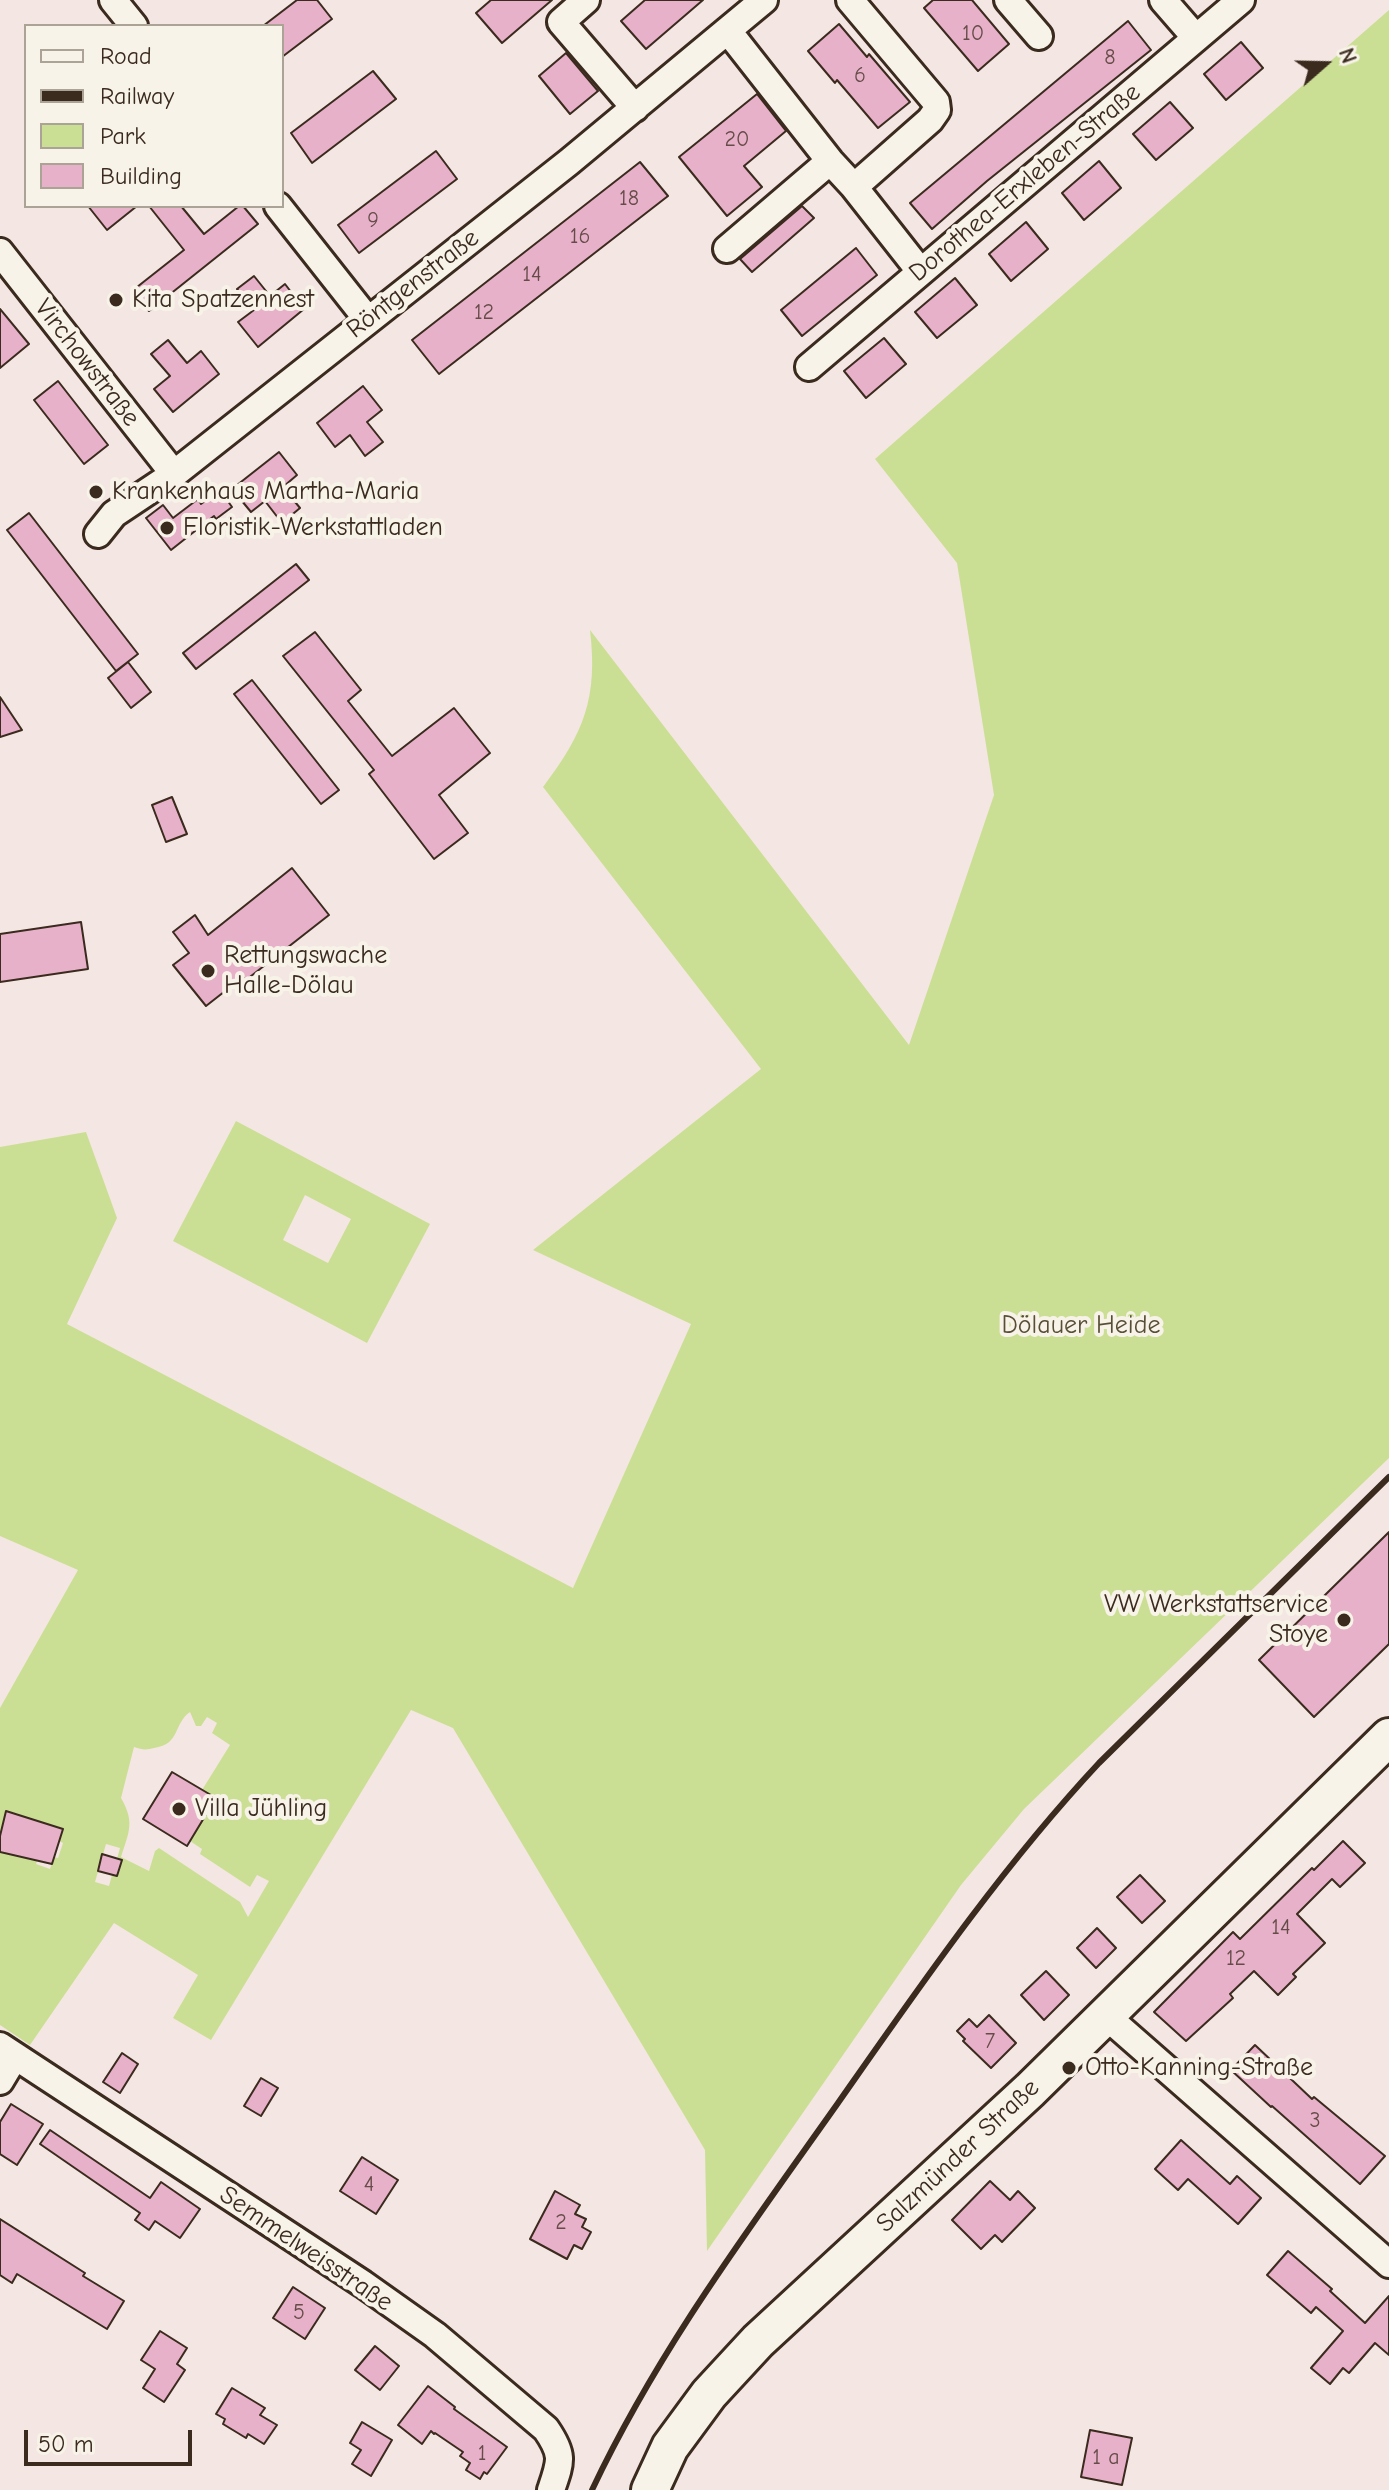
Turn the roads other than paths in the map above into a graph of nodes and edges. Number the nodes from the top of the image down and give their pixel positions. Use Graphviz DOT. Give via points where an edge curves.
graph roads {
  1 [pos="113,0"];
  2 [pos="586,0"];
  3 [pos="764,0"];
  4 [pos="850,0"];
  5 [pos="1008,0"];
  6 [pos="1163,0"];
  7 [pos="1241,0"];
  8 [pos="132,24"];
  9 [pos="728,31"];
  10 [pos="1039,36"];
  11 [pos="1196,38"];
  12 [pos="635,108"];
  13 [pos="830,161"];
  14 [pos="854,187"];
  15 [pos="280,208"];
  16 [pos="727,249"];
  17 [pos="0,252"];
  18 [pos="920,271"];
  19 [pos="365,322"];
  20 [pos="809,367"];
  21 [pos="174,474"];
  22 [pos="98,534"];
  23 [pos="1389,1737"];
  24 [pos="1105,2015"];
  25 [pos="8,2051"];
  26 [pos="0,2081"];
  27 [pos="1389,2264"];
  28 [pos="551,2490"];
  29 [pos="650,2490"];
  1 -- 8 [label="street"];
  2 -- 12 [label="street" via="561,22"];
  3 -- 9 [label="street, Röntgenstraße"];
  4 -- 14 [label="street" via="936,102 937,110"];
  5 -- 10 [label="street"];
  6 -- 11 [label="street"];
  7 -- 11 [label="street, Dorothea-Erxleben-Straße"];
  9 -- 12 [label="street, Röntgenstraße"];
  9 -- 13 [label="street"];
  11 -- 18 [label="street, Dorothea-Erxleben-Straße"];
  12 -- 19 [label="street, Röntgenstraße"];
  13 -- 14 [label="street"];
  13 -- 16 [label="street"];
  14 -- 18 [label="street"];
  15 -- 19 [label="street"];
  17 -- 21 [label="street, Virchowstraße"];
  18 -- 20 [label="street, Dorothea-Erxleben-Straße"];
  19 -- 21 [label="street, Röntgenstraße"];
  21 -- 22 [label="street, Röntgenstraße" via="114,514"];
  23 -- 24 [label="main road, Salzmünder Straße"];
  24 -- 27 [label="street"];
  24 -- 29 [label="main road, Salzmünder Straße" via="758,2341 670,2447"];
  25 -- 26 [label="street"];
  25 -- 28 [label="street, Semmelweisstraße" via="435,2335 546,2429 558,2446 559,2466"];
}
